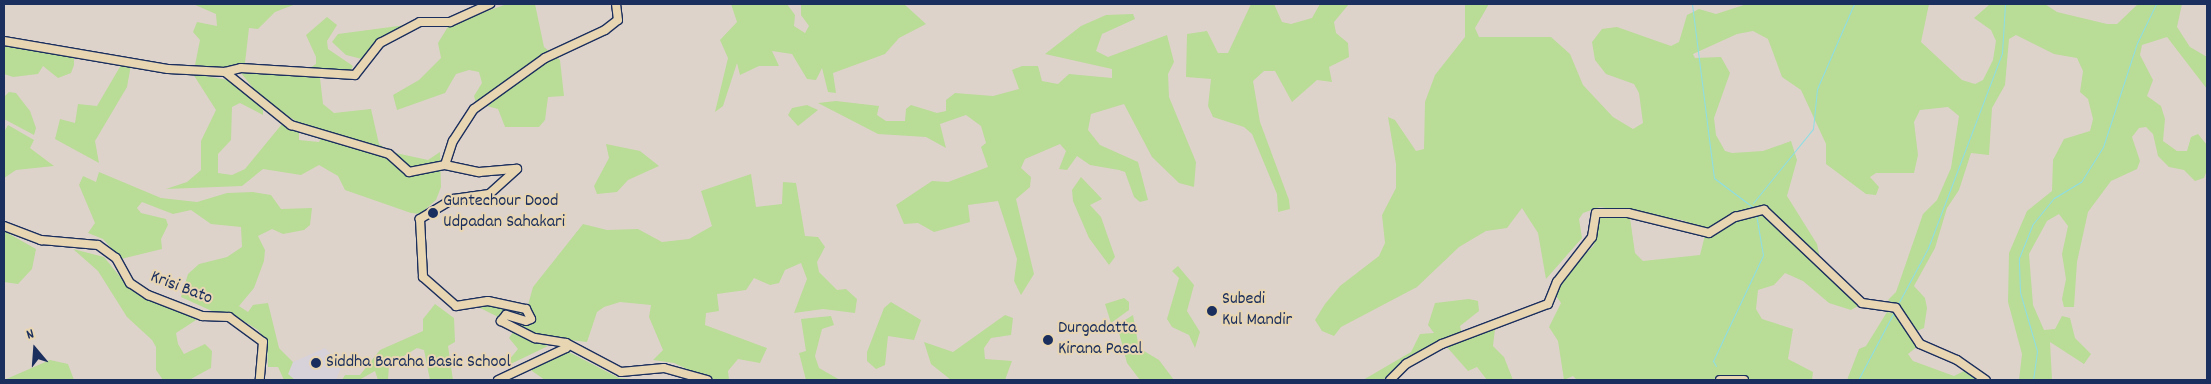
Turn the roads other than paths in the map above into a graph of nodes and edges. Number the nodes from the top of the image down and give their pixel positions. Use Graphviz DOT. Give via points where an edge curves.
graph roads {
  1 [pos="490,4"];
  2 [pos="616,4"];
  3 [pos="4,41"];
  4 [pos="225,72"];
  5 [pos="445,165"];
  6 [pos="4,226"];
  7 [pos="566,343"];
  8 [pos="260,380"];
  9 [pos="498,380"];
  10 [pos="707,380"];
  11 [pos="1390,380"];
  12 [pos="1720,380"];
  13 [pos="1744,380"];
  14 [pos="1986,380"];
  1 -- 4 [label="street" via="450,22 420,22 380,43 355,76 241,68"];
  2 -- 5 [label="street" via="620,12 612,25 545,58 474,109 453,141"];
  3 -- 4 [label="street" via="111,61"];
  4 -- 5 [label="street" via="291,125 388,154 409,172"];
  5 -- 7 [label="street" via="479,172 517,169 489,194 453,198 420,219 423,278 456,306 488,300 526,309 531,319 506,315 501,322 535,338"];
  6 -- 8 [label="street, Krisi Bato" via="41,240 98,244 116,258 130,283 148,295 202,316 230,317 263,342"];
  7 -- 9 [label="street" via="566,348"];
  7 -- 10 [label="street" via="621,372 664,368"];
  11 -- 14 [label="street" via="1406,364 1442,344 1548,304 1557,282 1592,237 1596,213 1628,213 1709,234 1735,217 1764,210 1862,303 1896,308 1920,344 1957,360"];
  12 -- 13 [label="street"];
}
